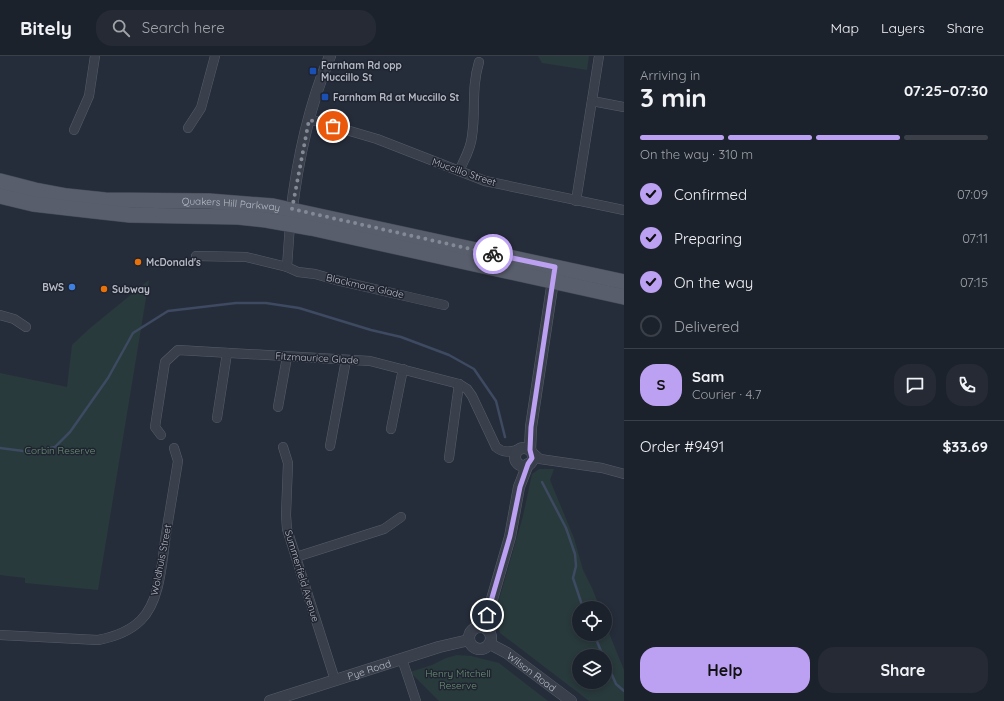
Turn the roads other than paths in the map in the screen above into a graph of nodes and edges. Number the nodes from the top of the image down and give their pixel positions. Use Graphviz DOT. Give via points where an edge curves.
graph roads {
  1 [pos="96,56"];
  2 [pos="215,56"];
  3 [pos="330,56"];
  4 [pos="599,56"];
  5 [pos="479,62"];
  6 [pos="592,101"];
  7 [pos="624,107"];
  8 [pos="309,120"];
  9 [pos="188,128"];
  10 [pos="74,130"];
  11 [pos="459,172"];
  12 [pos="0,181"];
  13 [pos="0,196"];
  14 [pos="576,201"];
  15 [pos="292,209"];
  16 [pos="624,210"];
  17 [pos="290,224"];
  18 [pos="196,256"];
  19 [pos="284,266"];
  20 [pos="554,275"];
  21 [pos="624,282"];
  22 [pos="624,297"];
  23 [pos="444,305"];
  24 [pos="0,315"];
  25 [pos="26,327"];
  26 [pos="226,353"];
  27 [pos="287,357"];
  28 [pos="346,360"];
  29 [pos="403,369"];
  30 [pos="459,384"];
  31 [pos="278,407"];
  32 [pos="217,418"];
  33 [pos="391,429"];
  34 [pos="160,435"];
  35 [pos="283,446"];
  36 [pos="330,446"];
  37 [pos="174,448"];
  38 [pos="524,456"];
  39 [pos="449,458"];
  40 [pos="624,474"];
  41 [pos="401,517"];
  42 [pos="296,557"];
  43 [pos="484,627"];
  44 [pos="0,635"];
  45 [pos="469,640"];
  46 [pos="490,644"];
  47 [pos="402,659"];
  48 [pos="335,680"];
  49 [pos="270,701"];
  50 [pos="416,701"];
  51 [pos="571,701"];
  1 -- 10 [label="street" via="89,96"];
  2 -- 9 [label="street" via="201,108"];
  3 -- 8 [label="street"];
  4 -- 6 [label="street"];
  5 -- 11 [label="street" via="474,82 472,136 468,153"];
  6 -- 7 [label="street"];
  6 -- 14 [label="street"];
  8 -- 11 [label="street, Muccillo Street" via="377,139"];
  8 -- 15 [label="street"];
  11 -- 14 [label="street, Muccillo Street" via="485,181"];
  12 -- 15 [label="main road, Quakers Hill Parkway" via="105,200 209,201"];
  13 -- 17 [label="main road, Quakers Hill Parkway" via="33,204 130,215 238,217"];
  14 -- 16 [label="street, Muccillo Street"];
  15 -- 17 [label="street"];
  15 -- 20 [label="main road, Quakers Hill Parkway"];
  17 -- 19 [label="street"];
  17 -- 20 [label="main road, Quakers Hill Parkway"];
  18 -- 19 [label="street, Blackmore Glade" via="246,257"];
  19 -- 23 [label="street, Blackmore Glade" via="298,272"];
  20 -- 21 [label="main road, Quakers Hill Parkway"];
  20 -- 22 [label="main road, Quakers Hill Parkway"];
  20 -- 38 [label="street" via="531,427"];
  24 -- 25 [label="street" via="14,319"];
  26 -- 27 [label="street, Fitzmaurice Glade"];
  26 -- 32 [label="street"];
  26 -- 34 [label="street, Fitzmaurice Glade" via="178,350 165,362 155,427"];
  27 -- 28 [label="street, Fitzmaurice Glade"];
  27 -- 31 [label="street"];
  28 -- 29 [label="street, Fitzmaurice Glade" via="370,361"];
  28 -- 36 [label="street"];
  29 -- 30 [label="street, Fitzmaurice Glade"];
  29 -- 33 [label="street"];
  30 -- 38 [label="street, Fitzmaurice Glade" via="472,396 496,447"];
  30 -- 39 [label="street"];
  35 -- 42 [label="street, Summerfield Avenue" via="288,463 286,521"];
  37 -- 44 [label="street, Woldhuis Street" via="178,461 158,585 149,610 142,620 123,633 98,640"];
  38 -- 40 [label="street" via="602,468"];
  38 -- 43 [label="street" via="510,536"];
  41 -- 42 [label="street" via="384,529"];
  42 -- 48 [label="street, Summerfield Avenue"];
  43 -- 45 [label="street" via="472,630"];
  43 -- 46 [label="street" via="491,634"];
  45 -- 46 [label="street" via="473,647 480,650"];
  45 -- 47 [label="street, Pye Road"];
  46 -- 51 [label="street, Wilson Road" via="507,653"];
  47 -- 48 [label="street, Pye Road"];
  47 -- 50 [label="street"];
  48 -- 49 [label="street, Pye Road"];
}
